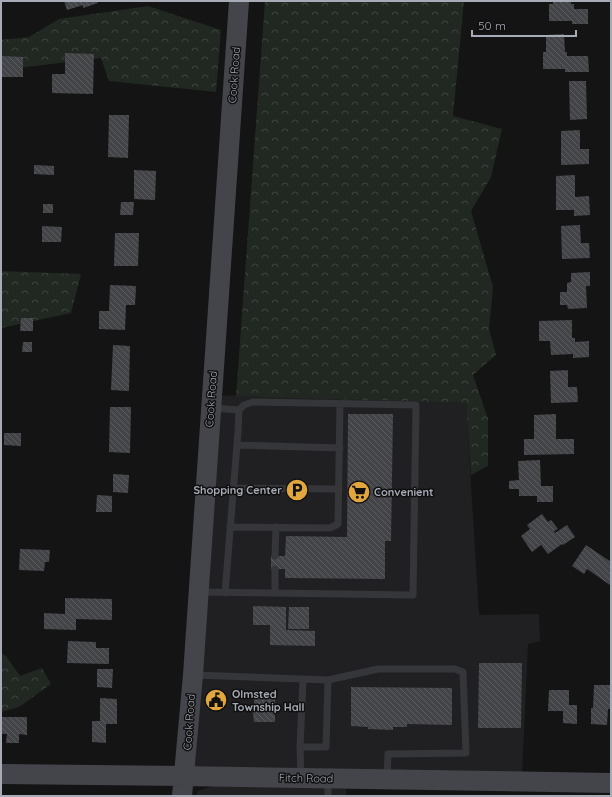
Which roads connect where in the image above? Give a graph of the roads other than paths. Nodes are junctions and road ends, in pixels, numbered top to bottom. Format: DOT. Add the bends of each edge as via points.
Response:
graph roads {
  1 [pos="239,1"];
  2 [pos="340,404"];
  3 [pos="211,408"];
  4 [pos="238,410"];
  5 [pos="237,445"];
  6 [pos="340,448"];
  7 [pos="234,488"];
  8 [pos="339,489"];
  9 [pos="230,527"];
  10 [pos="276,527"];
  11 [pos="275,556"];
  12 [pos="275,569"];
  13 [pos="198,592"];
  14 [pos="225,593"];
  15 [pos="274,593"];
  16 [pos="193,675"];
  17 [pos="303,678"];
  18 [pos="328,680"];
  19 [pos="300,747"];
  20 [pos="1,774"];
  21 [pos="185,776"];
  22 [pos="301,778"];
  23 [pos="387,780"];
  24 [pos="611,784"];
  25 [pos="328,787"];
  26 [pos="182,796"];
  1 -- 3 [label="street, Cook Road"];
  2 -- 4 [label="lane" via="253,402"];
  2 -- 6 [label="lane"];
  2 -- 15 [label="lane" via="416,405 413,596"];
  3 -- 4 [label="lane"];
  3 -- 13 [label="street, Cook Road"];
  4 -- 5 [label="lane"];
  5 -- 6 [label="lane"];
  5 -- 7 [label="lane"];
  6 -- 8 [label="lane"];
  7 -- 8 [label="lane"];
  7 -- 9 [label="lane"];
  8 -- 10 [label="lane" via="338,524 330,528"];
  9 -- 10 [label="lane"];
  9 -- 14 [label="lane"];
  10 -- 11 [label="lane"];
  12 -- 15 [label="lane"];
  13 -- 14 [label="lane"];
  13 -- 16 [label="street, Cook Road"];
  14 -- 15 [label="lane"];
  16 -- 17 [label="lane"];
  16 -- 21 [label="street, Cook Road"];
  17 -- 18 [label="lane"];
  17 -- 19 [label="lane"];
  18 -- 19 [label="lane" via="326,747"];
  18 -- 23 [label="lane" via="378,669 455,669 463,672 466,753 388,754"];
  19 -- 22 [label="lane"];
  20 -- 21 [label="street, Fitch Road"];
  21 -- 22 [label="street, Fitch Road"];
  21 -- 26 [label="street, Cook Road"];
  22 -- 25 [label="street, Fitch Road"];
  23 -- 24 [label="street, Fitch Road"];
  23 -- 25 [label="street, Fitch Road"];
}
